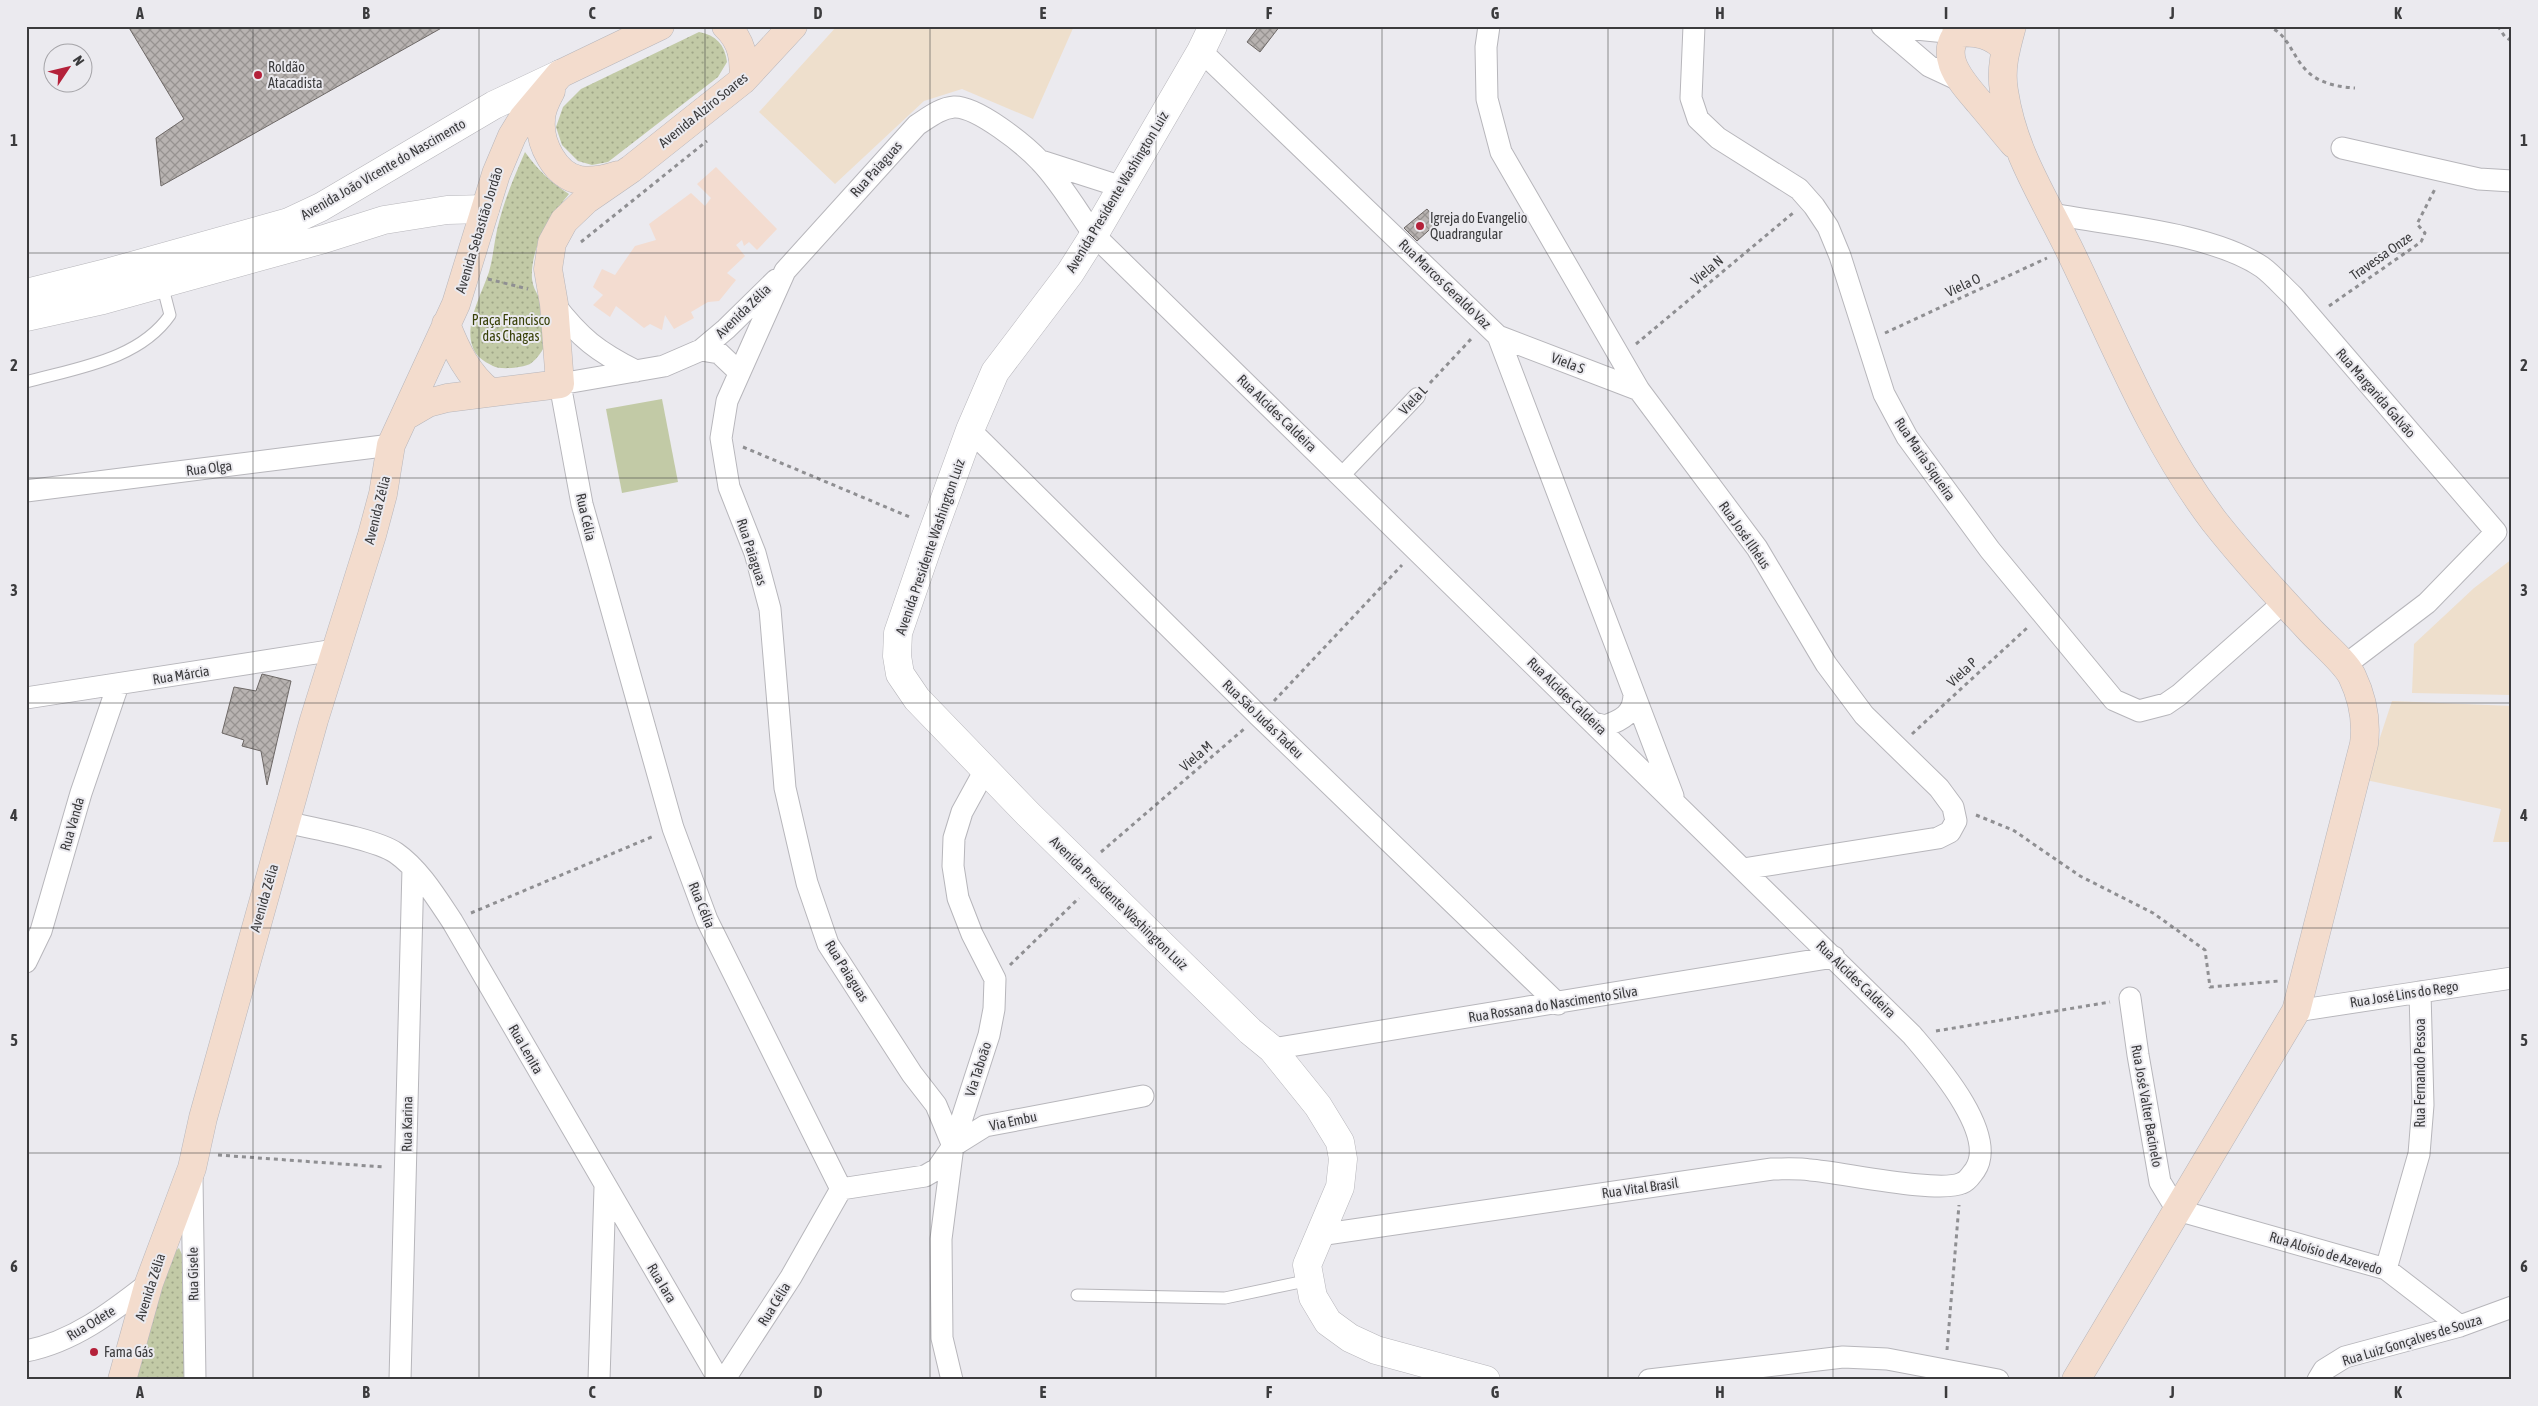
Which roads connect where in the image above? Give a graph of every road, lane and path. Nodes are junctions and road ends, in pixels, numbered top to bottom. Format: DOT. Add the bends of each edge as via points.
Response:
graph roads {
  1 [pos="660,26"];
  2 [pos="726,26"];
  3 [pos="793,26"];
  4 [pos="1213,26"];
  5 [pos="1489,26"];
  6 [pos="1694,26"];
  7 [pos="1884,26"];
  8 [pos="2267,26"];
  9 [pos="2498,26"];
  10 [pos="1961,30"];
  11 [pos="2512,41"];
  12 [pos="2007,50"];
  13 [pos="1201,51"];
  14 [pos="560,74"];
  15 [pos="743,80"];
  16 [pos="1959,80"];
  17 [pos="2355,88"];
  18 [pos="2342,148"];
  19 [pos="2018,149"];
  20 [pos="1041,161"];
  21 [pos="631,169"];
  22 [pos="2444,171"];
  23 [pos="2512,181"];
  24 [pos="1122,187"];
  25 [pos="1808,200"];
  26 [pos="486,209"];
  27 [pos="2052,214"];
  28 [pos="1094,235"];
  29 [pos="2069,248"];
  30 [pos="785,271"];
  31 [pos="466,274"];
  32 [pos="162,284"];
  33 [pos="26,293"];
  34 [pos="554,304"];
  35 [pos="26,317"];
  36 [pos="2312,318"];
  37 [pos="446,324"];
  38 [pos="1492,330"];
  39 [pos="1866,342"];
  40 [pos="701,350"];
  41 [pos="1620,358"];
  42 [pos="636,372"];
  43 [pos="739,372"];
  44 [pos="26,382"];
  45 [pos="560,384"];
  46 [pos="1639,390"];
  47 [pos="490,392"];
  48 [pos="1417,396"];
  49 [pos="404,417"];
  50 [pos="970,430"];
  51 [pos="721,438"];
  52 [pos="391,445"];
  53 [pos="1342,476"];
  54 [pos="26,491"];
  55 [pos="935,527"];
  56 [pos="2504,530"];
  57 [pos="1416,550"];
  58 [pos="2284,602"];
  59 [pos="2042,614"];
  60 [pos="335,650"];
  61 [pos="2344,666"];
  62 [pos="118,685"];
  63 [pos="1634,694"];
  64 [pos="26,698"];
  65 [pos="1259,716"];
  66 [pos="1594,723"];
  67 [pos="1898,747"];
  68 [pos="985,770"];
  69 [pos="1676,803"];
  70 [pos="1953,807"];
  71 [pos="285,822"];
  72 [pos="673,828"];
  73 [pos="413,868"];
  74 [pos="1744,869"];
  75 [pos="1094,878"];
  76 [pos="452,921"];
  77 [pos="1834,957"];
  78 [pos="26,962"];
  79 [pos="2512,978"];
  80 [pos="995,979"];
  81 [pos="2305,979"];
  82 [pos="2420,992"];
  83 [pos="2130,998"];
  84 [pos="1558,1004"];
  85 [pos="2296,1011"];
  86 [pos="1912,1034"];
  87 [pos="1272,1049"];
  88 [pos="1143,1096"];
  89 [pos="953,1146"];
  90 [pos="194,1161"];
  91 [pos="406,1168"];
  92 [pos="1961,1184"];
  93 [pos="605,1186"];
  94 [pos="841,1189"];
  95 [pos="2177,1210"];
  96 [pos="1319,1235"];
  97 [pos="2386,1269"];
  98 [pos="1310,1280"];
  99 [pos="149,1283"];
  100 [pos="1077,1295"];
  101 [pos="2512,1307"];
  102 [pos="2460,1326"];
  103 [pos="26,1351"];
  104 [pos="1945,1369"];
  105 [pos="122,1380"];
  106 [pos="195,1380"];
  107 [pos="400,1380"];
  108 [pos="599,1380"];
  109 [pos="720,1380"];
  110 [pos="724,1380"];
  111 [pos="952,1380"];
  112 [pos="1486,1380"];
  113 [pos="1648,1380"];
  114 [pos="1998,1380"];
  115 [pos="2076,1380"];
  116 [pos="2318,1380"];
  1 -- 14 [label="main road"];
  2 -- 15 [label="main road" via="744,56"];
  3 -- 15 [label="main road, Avenida Alziro Soares"];
  4 -- 13 [label="street, Avenida Presidente Washington Luiz"];
  5 -- 41 [label="street, Rua José Ilhéus" via="1487,99 1501,152"];
  6 -- 25 [label="street, Rua Maria Siqueira" via="1691,98 1698,118 1718,138 1799,189"];
  7 -- 10 [label="street"];
  7 -- 16 [label="street" via="1928,66"];
  8 -- 17 [label="path" via="2275,29 2289,44 2305,70 2333,86"];
  9 -- 11 [label="path"];
  10 -- 12 [label="main road" via="1986,35"];
  10 -- 16 [label="main road" via="1951,56"];
  12 -- 16 [label="main road" via="1975,81"];
  12 -- 19 [label="main road" via="2006,105"];
  13 -- 24 [label="street, Avenida Presidente Washington Luiz"];
  13 -- 38 [label="street, Rua Marcos Geraldo Vaz"];
  14 -- 21 [label="main road" via="544,105 541,121 546,148 558,168 578,180 593,181"];
  14 -- 26 [label="main road, Avenida Sebastião Jordão" via="512,136"];
  14 -- 33 [label="street, Avenida João Vicente do Nascimento" via="494,105 321,207 289,222"];
  15 -- 21 [label="main road, Avenida Alziro Soares"];
  16 -- 19 [label="main road"];
  18 -- 22 [label="street"];
  19 -- 27 [label="main road"];
  20 -- 24 [label="street, Rua Paiaguas"];
  20 -- 28 [label="street, Rua Paiaguas"];
  20 -- 30 [label="street, Rua Paiaguas" via="970,110 953,107 935,113 917,125 894,148"];
  21 -- 34 [label="main road" via="586,200 564,220 552,243 548,269"];
  22 -- 23 [label="street" via="2479,179"];
  22 -- 36 [label="path, Travessa Onze" via="2417,224 2425,233 2421,242"];
  24 -- 28 [label="street, Avenida Presidente Washington Luiz"];
  25 -- 39 [label="street, Rua Maria Siqueira" via="1828,226"];
  25 -- 41 [label="path, Viela N"];
  26 -- 31 [label="main road, Avenida Sebastião Jordão"];
  26 -- 32 [label="street, Avenida João Vicente do Nascimento" via="447,210 384,220"];
  27 -- 29 [label="main road"];
  27 -- 36 [label="street, Rua Margarida Galvão" via="2189,238 2227,249 2262,268"];
  28 -- 50 [label="street, Avenida Presidente Washington Luiz" via="1070,273 995,372"];
  28 -- 53 [label="street, Rua Alcides Caldeira"];
  29 -- 39 [label="path, Viela O"];
  29 -- 58 [label="main road" via="2150,421 2176,466 2215,522"];
  30 -- 40 [label="street, Avenida Zélia"];
  30 -- 43 [label="street, Rua Paiaguas"];
  31 -- 34 [label="path" via="537,292"];
  31 -- 37 [label="main road, Avenida Sebastião Jordão"];
  32 -- 35 [label="street, Avenida João Vicente do Nascimento"];
  32 -- 44 [label="lane" via="170,315 160,330 117,357"];
  34 -- 42 [label="street" via="583,338"];
  34 -- 45 [label="main road"];
  36 -- 56 [label="street, Rua Margarida Galvão"];
  37 -- 47 [label="main road" via="462,358"];
  37 -- 49 [label="main road, Avenida Zélia"];
  38 -- 46 [label="street, Viela S"];
  38 -- 48 [label="path, Viela L"];
  38 -- 63 [label="street, Rua Marcos Geraldo Vaz"];
  39 -- 59 [label="street, Rua Maria Siqueira" via="1884,394 1907,437"];
  40 -- 42 [label="street, Avenida Zélia" via="664,366"];
  40 -- 43 [label="street, Avenida Zélia" via="719,353"];
  41 -- 46 [label="street, Rua José Ilhéus"];
  42 -- 45 [label="street, Avenida Zélia"];
  43 -- 51 [label="street, Rua Paiaguas" via="727,401"];
  45 -- 47 [label="main road, Avenida Zélia"];
  45 -- 72 [label="street, Rua Célia" via="582,504"];
  46 -- 67 [label="street, Rua José Ilhéus" via="1757,548 1826,664 1864,715"];
  47 -- 49 [label="main road, Avenida Zélia" via="428,403"];
  48 -- 53 [label="street, Viela L"];
  49 -- 52 [label="main road, Avenida Zélia"];
  50 -- 55 [label="street, Avenida Presidente Washington Luiz"];
  50 -- 65 [label="street, Rua São Judas Tadeu"];
  51 -- 55 [label="path"];
  51 -- 89 [label="street, Rua Paiaguas" via="729,487 755,553 770,609 786,788 807,883 828,944 912,1074 936,1105"];
  52 -- 54 [label="street, Rua Olga"];
  52 -- 60 [label="main road, Avenida Zélia" via="372,535"];
  53 -- 57 [label="street, Rua Alcides Caldeira"];
  55 -- 68 [label="street, Avenida Presidente Washington Luiz" via="898,633 900,674 917,699"];
  56 -- 61 [label="street, Rua Margarida Galvão" via="2427,603"];
  57 -- 65 [label="path, Viela M"];
  57 -- 66 [label="street, Rua Alcides Caldeira"];
  58 -- 59 [label="street, Rua Maria Siqueira" via="2179,695 2166,704 2139,711 2114,700"];
  58 -- 61 [label="main road"];
  59 -- 67 [label="path, Viela P"];
  60 -- 62 [label="street, Rua Márcia"];
  60 -- 71 [label="main road, Avenida Zélia"];
  61 -- 81 [label="main road" via="2352,674 2366,730"];
  62 -- 64 [label="street, Rua Márcia"];
  62 -- 78 [label="street, Rua Vanda" via="81,793 41,931"];
  63 -- 66 [label="street" via="1634,706 1629,713 1605,726"];
  63 -- 69 [label="street, Rua Marcos Geraldo Vaz"];
  65 -- 75 [label="path, Viela M" via="1101,852"];
  65 -- 84 [label="street, Rua São Judas Tadeu"];
  66 -- 69 [label="street, Rua Alcides Caldeira"];
  67 -- 70 [label="street, Rua José Ilhéus" via="1939,788"];
  68 -- 75 [label="street, Avenida Presidente Washington Luiz"];
  68 -- 80 [label="street, Via Taboão" via="962,812 954,838 953,866 958,898 968,925"];
  69 -- 74 [label="street, Rua Alcides Caldeira"];
  70 -- 74 [label="street" via="1956,821 1950,832 1938,838"];
  70 -- 81 [label="path" via="2013,830 2080,876 2154,913 2205,950 2210,987"];
  71 -- 73 [label="street, Rua Lenita" via="372,843 395,852"];
  71 -- 90 [label="main road, Avenida Zélia"];
  72 -- 76 [label="path"];
  72 -- 94 [label="street, Rua Célia" via="707,920"];
  73 -- 76 [label="street, Rua Lenita"];
  73 -- 91 [label="street, Rua Karina"];
  74 -- 77 [label="street, Rua Alcides Caldeira"];
  75 -- 80 [label="path, Viela M" via="1081,895"];
  75 -- 87 [label="street, Avenida Presidente Washington Luiz"];
  76 -- 93 [label="street, Rua Lenita"];
  77 -- 84 [label="street, Rua Rossana do Nascimento Silva"];
  77 -- 86 [label="street, Rua Alcides Caldeira"];
  79 -- 82 [label="street, Rua José Lins do Rego"];
  80 -- 89 [label="street, Via Taboão" via="989,1035"];
  81 -- 85 [label="main road"];
  82 -- 85 [label="street, Rua José Lins do Rego"];
  82 -- 97 [label="street, Rua Fernando Pessoa" via="2423,1105 2419,1154"];
  83 -- 86 [label="path"];
  83 -- 95 [label="street, Rua José Valter Bacinelo" via="2160,1182"];
  84 -- 87 [label="street, Rua Rossana do Nascimento Silva"];
  85 -- 95 [label="main road"];
  86 -- 92 [label="street, Rua Alcides Caldeira" via="1954,1086 1975,1131 1980,1148 1977,1166"];
  87 -- 96 [label="street, Avenida Presidente Washington Luiz" via="1318,1106 1340,1142 1343,1159 1340,1187"];
  88 -- 89 [label="street, Via Embu" via="984,1126"];
  89 -- 94 [label="street, Via Embu" via="937,1169 924,1176"];
  89 -- 111 [label="street, Via Taboão" via="941,1239 942,1338"];
  90 -- 91 [label="path"];
  90 -- 99 [label="main road, Avenida Zélia"];
  90 -- 106 [label="street, Rua Gisele"];
  91 -- 107 [label="street, Rua Karina"];
  92 -- 96 [label="street, Rua Vital Brasil" via="1938,1187 1810,1170 1772,1169"];
  92 -- 104 [label="path"];
  93 -- 108 [label="street"];
  93 -- 109 [label="street, Rua Iara"];
  94 -- 110 [label="street, Rua Célia" via="781,1293"];
  95 -- 97 [label="street, Rua Aloísio de Azevedo"];
  95 -- 115 [label="main road"];
  96 -- 98 [label="street" via="1307,1265"];
  97 -- 102 [label="street, Rua Aloísio de Azevedo"];
  98 -- 100 [label="lane" via="1225,1298"];
  98 -- 112 [label="street" via="1313,1296 1328,1322 1350,1338 1376,1350"];
  99 -- 103 [label="street, Rua Odete" via="115,1309 67,1338"];
  99 -- 105 [label="main road, Avenida Zélia"];
  101 -- 102 [label="street, Rua Luiz Gonçalves de Souza"];
  102 -- 116 [label="street, Rua Luiz Gonçalves de Souza" via="2346,1357 2324,1370"];
  104 -- 113 [label="street" via="1887,1359 1843,1357"];
  104 -- 114 [label="street"];
}
